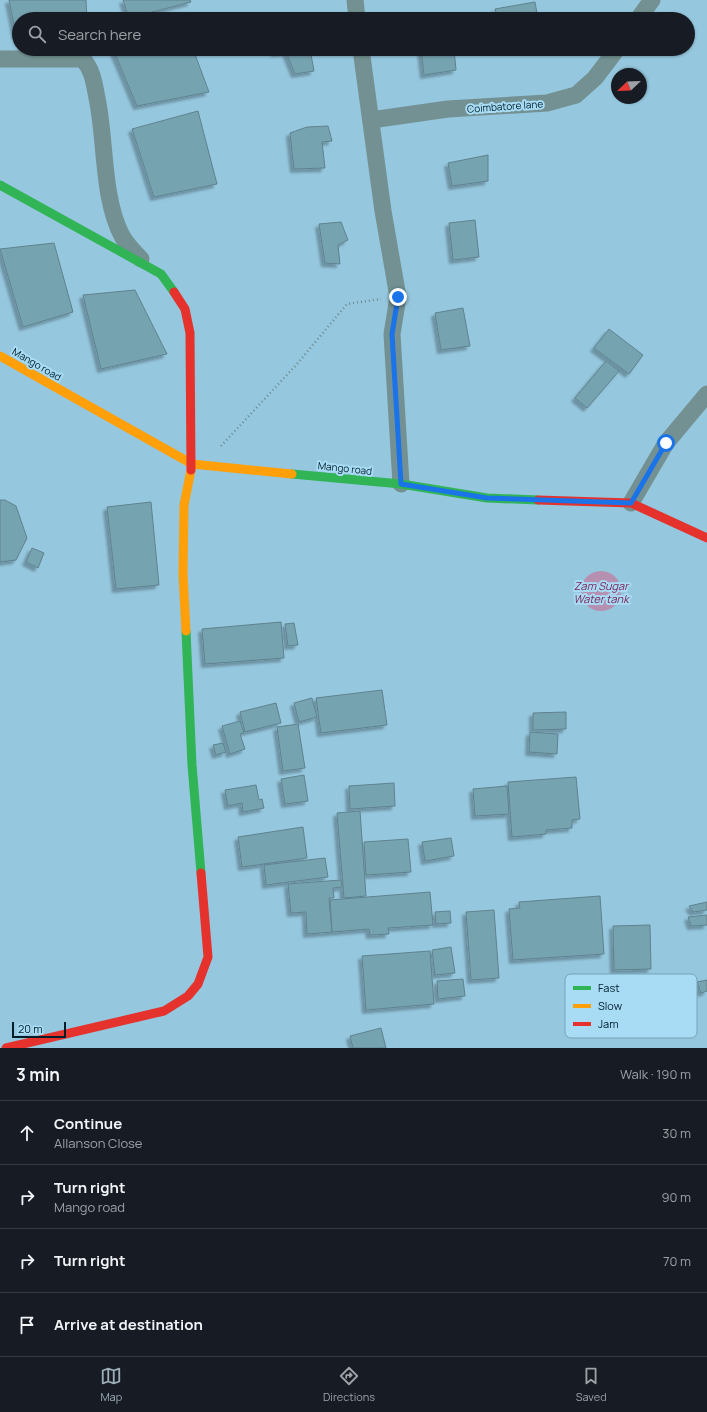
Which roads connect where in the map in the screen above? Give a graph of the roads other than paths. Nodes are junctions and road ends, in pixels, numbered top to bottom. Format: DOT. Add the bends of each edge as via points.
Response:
graph roads {
  1 [pos="355,0"];
  2 [pos="652,0"];
  3 [pos="356,12"];
  4 [pos="643,12"];
  5 [pos="362,56"];
  6 [pos="611,56"];
  7 [pos="0,59"];
  8 [pos="371,120"];
  9 [pos="0,185"];
  10 [pos="150,268"];
  11 [pos="0,356"];
  12 [pos="707,394"];
  13 [pos="196,464"];
  14 [pos="401,484"];
  15 [pos="631,503"];
  16 [pos="707,538"];
  17 [pos="6,1048"];
  1 -- 3 [label="street"];
  2 -- 4 [label="street"];
  5 -- 8 [label="street"];
  6 -- 8 [label="street, Coimbatore lane" via="595,78 576,95 547,103 448,109"];
  7 -- 10 [label="street" via="83,59 90,69 99,109 111,205 122,236 131,250"];
  8 -- 14 [label="street" via="398,297 392,334"];
  9 -- 10 [label="street"];
  10 -- 13 [label="street" via="161,274 185,310 190,333"];
  11 -- 13 [label="street, Mango road"];
  12 -- 15 [label="street" via="666,443"];
  13 -- 14 [label="street, Mango road"];
  13 -- 17 [label="street" via="184,505 183,574 192,765 208,957 203,976 195,991 183,1002 164,1011"];
  14 -- 15 [label="street, Mango road" via="487,498"];
  15 -- 16 [label="street, Mango road"];
}
